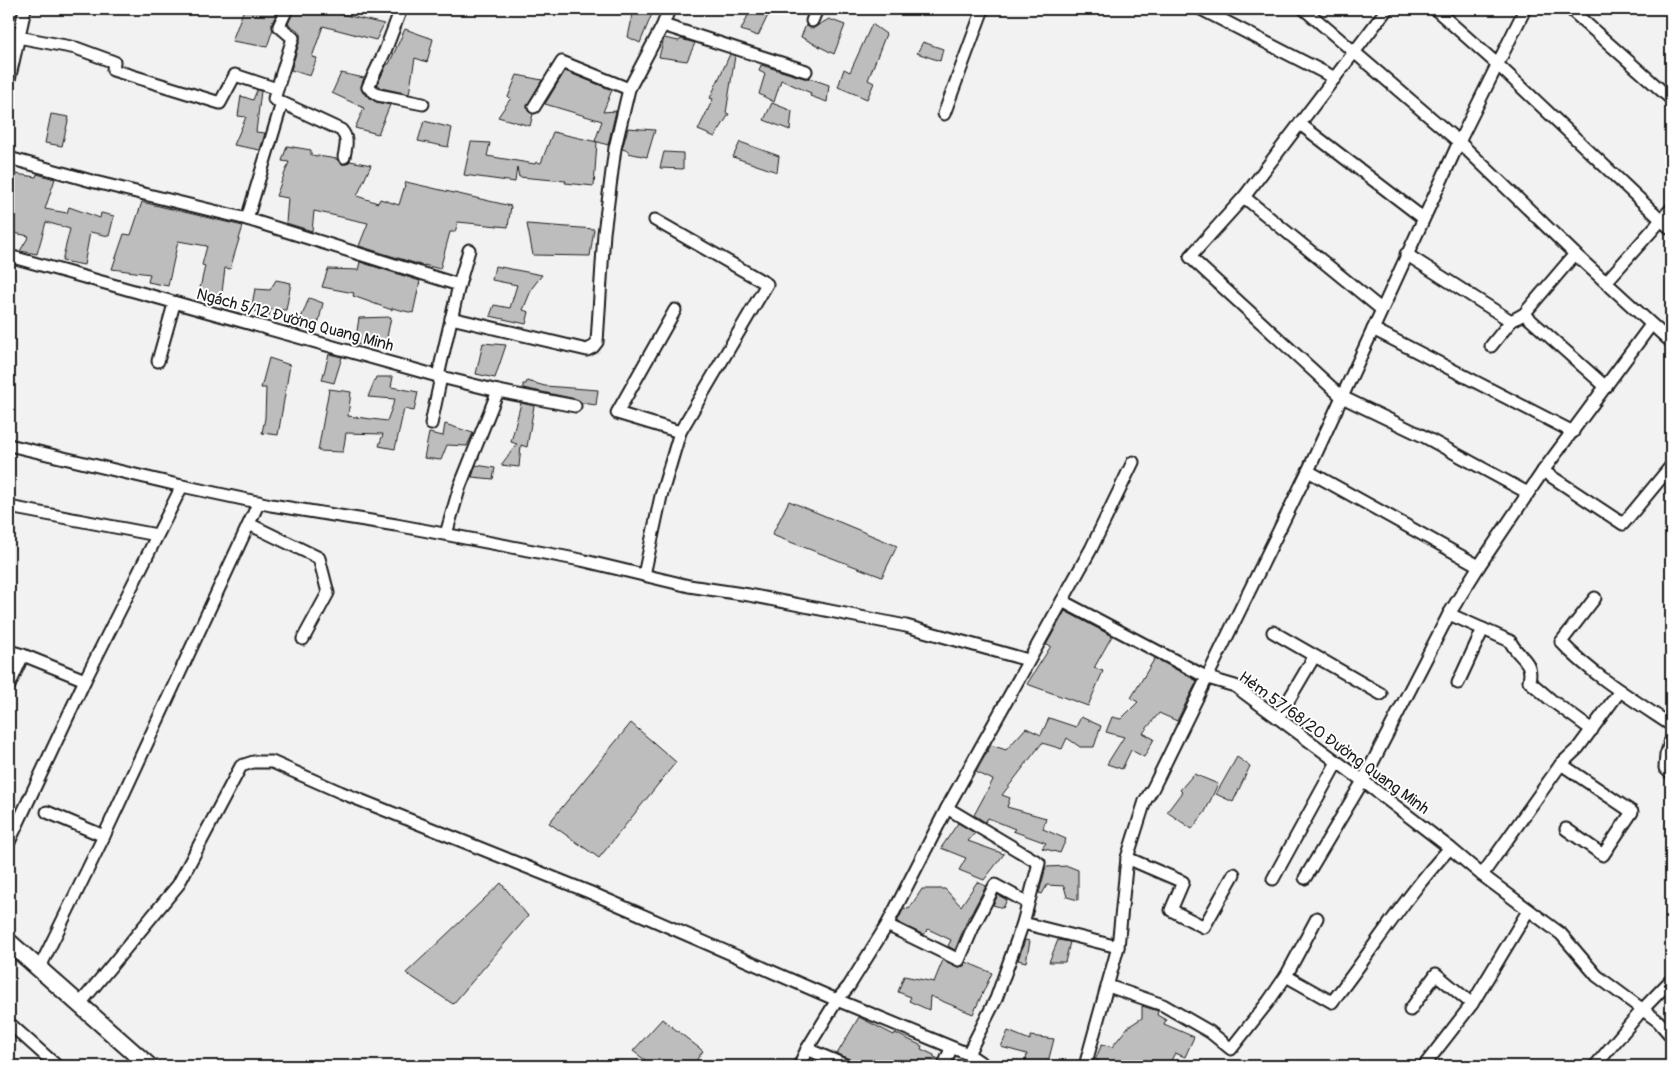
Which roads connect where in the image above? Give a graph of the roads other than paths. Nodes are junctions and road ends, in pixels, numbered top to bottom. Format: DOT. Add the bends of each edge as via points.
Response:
graph roads {
  1 [pos="25,9"];
  2 [pos="287,9"];
  3 [pos="401,9"];
  4 [pos="669,9"];
  5 [pos="816,9"];
  6 [pos="984,9"];
  7 [pos="1200,9"];
  8 [pos="1304,9"];
  9 [pos="1386,9"];
  10 [pos="1435,9"];
  11 [pos="1525,9"];
  12 [pos="1570,9"];
  13 [pos="812,21"];
  14 [pos="663,25"];
  15 [pos="18,37"];
  16 [pos="1355,52"];
  17 [pos="12,55"];
  18 [pos="1497,64"];
  19 [pos="806,72"];
  20 [pos="1335,78"];
  21 [pos="9,80"];
  22 [pos="277,89"];
  23 [pos="629,89"];
  24 [pos="1671,99"];
  25 [pos="282,103"];
  26 [pos="423,104"];
  27 [pos="534,107"];
  28 [pos="944,114"];
  29 [pos="1300,124"];
  30 [pos="1459,142"];
  31 [pos="344,157"];
  32 [pos="9,158"];
  33 [pos="1244,197"];
  34 [pos="1671,209"];
  35 [pos="1423,218"];
  36 [pos="247,219"];
  37 [pos="1661,219"];
  38 [pos="655,220"];
  39 [pos="1671,229"];
  40 [pos="469,250"];
  41 [pos="1406,254"];
  42 [pos="1574,254"];
  43 [pos="9,256"];
  44 [pos="1606,282"];
  45 [pos="459,285"];
  46 [pos="174,304"];
  47 [pos="1382,309"];
  48 [pos="675,310"];
  49 [pos="1524,314"];
  50 [pos="451,318"];
  51 [pos="1511,321"];
  52 [pos="1651,324"];
  53 [pos="1373,329"];
  54 [pos="1671,342"];
  55 [pos="1491,346"];
  56 [pos="158,361"];
  57 [pos="440,377"];
  58 [pos="1606,387"];
  59 [pos="498,391"];
  60 [pos="1342,397"];
  61 [pos="575,406"];
  62 [pos="431,424"];
  63 [pos="680,432"];
  64 [pos="1573,432"];
  65 [pos="9,445"];
  66 [pos="1133,462"];
  67 [pos="1671,466"];
  68 [pos="1308,471"];
  69 [pos="1543,471"];
  70 [pos="182,486"];
  71 [pos="1528,492"];
  72 [pos="258,502"];
  73 [pos="9,507"];
  74 [pos="248,524"];
  75 [pos="446,534"];
  76 [pos="157,535"];
  77 [pos="1479,566"];
  78 [pos="644,575"];
  79 [pos="1596,598"];
  80 [pos="1062,601"];
  81 [pos="1449,614"];
  82 [pos="1483,629"];
  83 [pos="1273,632"];
  84 [pos="303,639"];
  85 [pos="9,651"];
  86 [pos="23,655"];
  87 [pos="1314,657"];
  88 [pos="1028,660"];
  89 [pos="1208,678"];
  90 [pos="85,680"];
  91 [pos="1458,683"];
  92 [pos="9,686"];
  93 [pos="1620,691"];
  94 [pos="1381,694"];
  95 [pos="1278,718"];
  96 [pos="1671,725"];
  97 [pos="1592,730"];
  98 [pos="1671,740"];
  99 [pos="1337,762"];
  100 [pos="1561,764"];
  101 [pos="1668,771"];
  102 [pos="1363,781"];
  103 [pos="948,808"];
  104 [pos="47,812"];
  105 [pos="1566,829"];
  106 [pos="104,836"];
  107 [pos="9,842"];
  108 [pos="1450,848"];
  109 [pos="1127,858"];
  110 [pos="1234,874"];
  111 [pos="1482,875"];
  112 [pos="1305,878"];
  113 [pos="1273,879"];
  114 [pos="1028,903"];
  115 [pos="1528,911"];
  116 [pos="1317,918"];
  117 [pos="1023,923"];
  118 [pos="887,925"];
  119 [pos="9,942"];
  120 [pos="1118,947"];
  121 [pos="39,969"];
  122 [pos="1286,976"];
  123 [pos="1671,980"];
  124 [pos="1108,986"];
  125 [pos="837,1000"];
  126 [pos="1472,1004"];
  127 [pos="78,1005"];
  128 [pos="1410,1010"];
  129 [pos="1642,1010"];
  130 [pos="9,1024"];
  131 [pos="1671,1036"];
  132 [pos="951,1048"];
  133 [pos="807,1049"];
  134 [pos="968,1054"];
  135 [pos="1600,1064"];
  136 [pos="57,1066"];
  137 [pos="149,1066"];
  138 [pos="799,1066"];
  139 [pos="847,1066"];
  140 [pos="944,1066"];
  141 [pos="986,1066"];
  142 [pos="1085,1066"];
  143 [pos="1424,1066"];
  1 -- 15 [label="street"];
  2 -- 22 [label="street" via="279,26 293,38"];
  3 -- 26 [label="street" via="368,88 378,95"];
  4 -- 14 [label="street"];
  5 -- 13 [label="street"];
  6 -- 28 [label="street"];
  7 -- 20 [label="street"];
  8 -- 16 [label="street"];
  9 -- 16 [label="street"];
  10 -- 18 [label="street"];
  11 -- 18 [label="street"];
  12 -- 24 [label="street"];
  14 -- 19 [label="street"];
  14 -- 23 [label="street"];
  15 -- 17 [label="street"];
  15 -- 22 [label="street" via="76,48 114,62 113,70 220,103 235,75"];
  16 -- 20 [label="street"];
  16 -- 30 [label="street"];
  17 -- 21 [label="street"];
  18 -- 30 [label="street"];
  18 -- 37 [label="street"];
  20 -- 29 [label="street"];
  22 -- 25 [label="street" via="274,99"];
  23 -- 27 [label="street" via="562,62"];
  23 -- 50 [label="street" via="615,148 604,233 597,342 587,350"];
  25 -- 31 [label="street" via="341,130 347,141"];
  25 -- 36 [label="street"];
  29 -- 33 [label="street"];
  29 -- 35 [label="street"];
  30 -- 35 [label="street"];
  30 -- 42 [label="street"];
  32 -- 36 [label="street"];
  33 -- 47 [label="street"];
  33 -- 60 [label="street" via="1190,257"];
  34 -- 37 [label="street"];
  35 -- 41 [label="street"];
  36 -- 45 [label="street"];
  37 -- 39 [label="street"];
  37 -- 44 [label="street"];
  38 -- 63 [label="street" via="767,284"];
  40 -- 45 [label="street"];
  41 -- 47 [label="street"];
  41 -- 51 [label="street"];
  42 -- 44 [label="street"];
  42 -- 49 [label="street"];
  43 -- 46 [label="street, Ngách 5/12 Đường Quang Minh"];
  44 -- 52 [label="street"];
  45 -- 50 [label="street"];
  46 -- 56 [label="street"];
  46 -- 57 [label="street, Ngách 5/12 Đường Quang Minh"];
  47 -- 53 [label="street"];
  48 -- 63 [label="street" via="617,413"];
  49 -- 51 [label="street"];
  49 -- 58 [label="street"];
  50 -- 57 [label="street"];
  51 -- 55 [label="street"];
  52 -- 54 [label="street"];
  52 -- 58 [label="street"];
  53 -- 60 [label="street"];
  53 -- 64 [label="street"];
  57 -- 59 [label="street, Ngách 5/12 Đường Quang Minh"];
  57 -- 62 [label="street"];
  58 -- 64 [label="street"];
  59 -- 61 [label="street, Ngách 5/12 Đường Quang Minh"];
  59 -- 75 [label="street" via="460,486"];
  60 -- 68 [label="street"];
  60 -- 71 [label="street"];
  63 -- 78 [label="street" via="661,496"];
  64 -- 69 [label="street"];
  65 -- 70 [label="street"];
  66 -- 80 [label="street"];
  67 -- 69 [label="street" via="1623,524"];
  68 -- 77 [label="street"];
  68 -- 89 [label="street"];
  69 -- 71 [label="street"];
  70 -- 72 [label="street"];
  70 -- 76 [label="street"];
  71 -- 77 [label="street"];
  72 -- 74 [label="street"];
  72 -- 75 [label="street"];
  73 -- 76 [label="street"];
  74 -- 84 [label="street" via="319,558 328,593"];
  74 -- 106 [label="street"];
  75 -- 78 [label="street"];
  76 -- 90 [label="street"];
  77 -- 81 [label="street"];
  78 -- 88 [label="street" via="906,626"];
  79 -- 93 [label="street" via="1561,642"];
  80 -- 88 [label="street"];
  80 -- 89 [label="street, Hẻm 57/68/20 Đường Quang Minh"];
  81 -- 82 [label="street"];
  81 -- 102 [label="street"];
  82 -- 91 [label="street"];
  82 -- 97 [label="street" via="1510,641 1514,650 1526,660 1531,672 1528,681"];
  83 -- 87 [label="street"];
  85 -- 86 [label="street"];
  86 -- 90 [label="street"];
  86 -- 92 [label="street"];
  87 -- 94 [label="street"];
  87 -- 95 [label="street"];
  88 -- 103 [label="street"];
  89 -- 95 [label="street, Hẻm 57/68/20 Đường Quang Minh" via="1235,686"];
  89 -- 109 [label="street" via="1145,801"];
  90 -- 107 [label="street"];
  93 -- 96 [label="street"];
  93 -- 97 [label="street"];
  95 -- 99 [label="street, Hẻm 57/68/20 Đường Quang Minh"];
  97 -- 100 [label="street"];
  98 -- 101 [label="street" via="1666,755"];
  99 -- 102 [label="street, Hẻm 57/68/20 Đường Quang Minh"];
  99 -- 113 [label="street"];
  100 -- 105 [label="street" via="1632,812 1603,855"];
  100 -- 111 [label="street"];
  102 -- 108 [label="street, Hẻm 57/68/20 Đường Quang Minh"];
  102 -- 112 [label="street"];
  103 -- 114 [label="street" via="1039,863"];
  103 -- 118 [label="street"];
  104 -- 106 [label="street"];
  106 -- 121 [label="street"];
  108 -- 111 [label="street, Hẻm 57/68/20 Đường Quang Minh"];
  108 -- 122 [label="street" via="1417,886 1332,1002"];
  109 -- 110 [label="street" via="1183,882 1171,910 1204,927"];
  109 -- 120 [label="street"];
  111 -- 115 [label="street, Hẻm 57/68/20 Đường Quang Minh"];
  114 -- 117 [label="street"];
  114 -- 118 [label="street" via="995,885 959,960"];
  115 -- 126 [label="street"];
  115 -- 129 [label="street, Hẻm 57/68/20 Đường Quang Minh" via="1561,934 1597,976"];
  116 -- 122 [label="street"];
  117 -- 120 [label="street"];
  117 -- 134 [label="street" via="996,999"];
  118 -- 125 [label="street"];
  119 -- 121 [label="street"];
  120 -- 124 [label="street"];
  121 -- 127 [label="street"];
  122 -- 124 [label="street" via="1231,1049 1210,1032 1164,1006"];
  123 -- 129 [label="street"];
  124 -- 142 [label="street"];
  125 -- 127 [label="street" via="589,892 272,762 253,762 241,766 178,885"];
  125 -- 132 [label="street"];
  125 -- 133 [label="street"];
  126 -- 128 [label="street" via="1436,974"];
  126 -- 143 [label="street"];
  127 -- 137 [label="street"];
  129 -- 131 [label="street, Hẻm 57/68/20 Đường Quang Minh"];
  129 -- 135 [label="street"];
  130 -- 136 [label="street"];
  132 -- 134 [label="street"];
  132 -- 140 [label="street"];
  133 -- 138 [label="street"];
  133 -- 139 [label="street"];
  134 -- 141 [label="street"];
}
